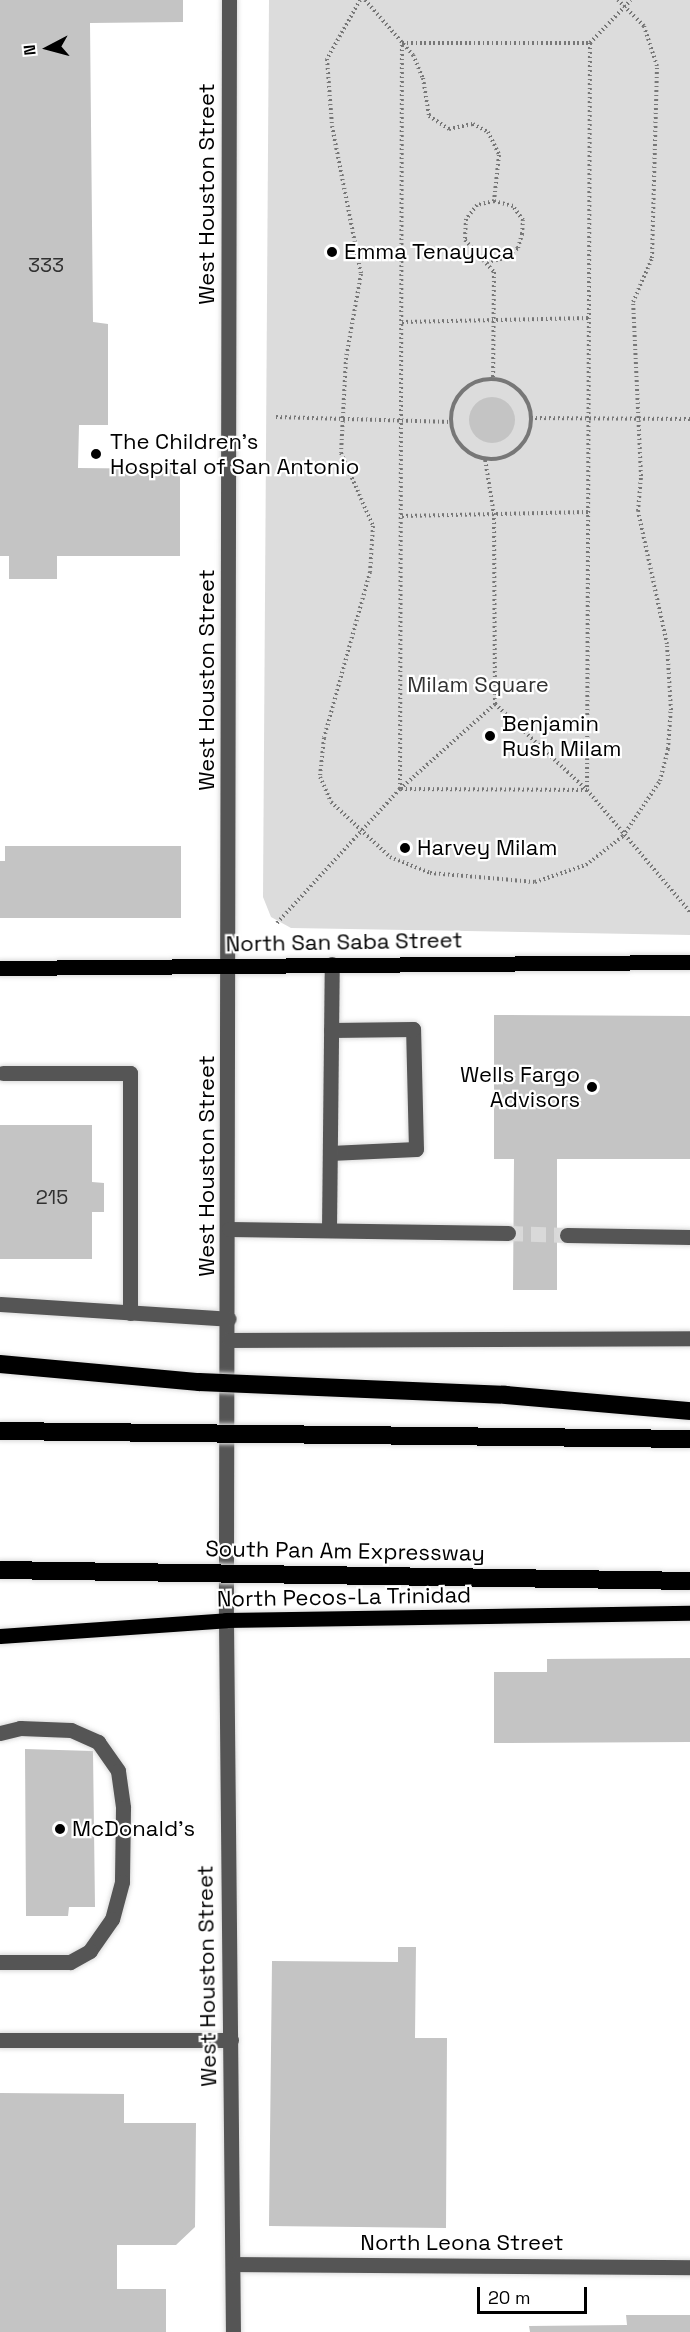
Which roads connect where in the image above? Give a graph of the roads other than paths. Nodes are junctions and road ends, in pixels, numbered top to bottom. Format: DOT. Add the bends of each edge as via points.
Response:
graph roads {
  1 [pos="229,0"];
  2 [pos="690,962"];
  3 [pos="332,964"];
  4 [pos="231,967"];
  5 [pos="0,968"];
  6 [pos="331,1030"];
  7 [pos="3,1073"];
  8 [pos="330,1153"];
  9 [pos="229,1229"];
  10 [pos="329,1230"];
  11 [pos="508,1233"];
  12 [pos="567,1235"];
  13 [pos="690,1237"];
  14 [pos="0,1304"];
  15 [pos="130,1313"];
  16 [pos="229,1319"];
  17 [pos="690,1338"];
  18 [pos="229,1340"];
  19 [pos="0,1364"];
  20 [pos="690,1411"];
  21 [pos="0,1431"];
  22 [pos="690,1439"];
  23 [pos="0,1570"];
  24 [pos="690,1581"];
  25 [pos="690,1613"];
  26 [pos="226,1620"];
  27 [pos="0,1636"];
  28 [pos="0,1733"];
  29 [pos="0,1962"];
  30 [pos="0,2040"];
  31 [pos="231,2040"];
  32 [pos="233,2264"];
  33 [pos="690,2266"];
  34 [pos="232,2332"];
  1 -- 4 [label="street, West Houston Street"];
  2 -- 3 [label="main road, North San Saba Street"];
  3 -- 4 [label="main road, North San Saba Street"];
  3 -- 6 [label="street"];
  4 -- 5 [label="main road, North San Saba Street"];
  4 -- 9 [label="street, West Houston Street"];
  6 -- 8 [label="street"];
  6 -- 8 [label="street" via="413,1029 416,1149"];
  7 -- 15 [label="street" via="130,1073"];
  8 -- 10 [label="street"];
  9 -- 10 [label="street"];
  9 -- 16 [label="street, West Houston Street"];
  10 -- 11 [label="street"];
  12 -- 13 [label="street"];
  14 -- 15 [label="street"];
  15 -- 16 [label="street"];
  16 -- 18 [label="street, West Houston Street"];
  17 -- 18 [label="street"];
  18 -- 26 [label="street, West Houston Street"];
  19 -- 20 [label="highway, bridge" via="199,1382 506,1395"];
  21 -- 22 [label="highway, bridge"];
  23 -- 24 [label="highway, South Pan Am Expressway, bridge"];
  25 -- 26 [label="main road, North Pecos-La Trinidad"];
  26 -- 27 [label="main road, North Pecos-La Trinidad"];
  26 -- 31 [label="street, West Houston Street"];
  28 -- 29 [label="street" via="20,1728 71,1730 98,1742 118,1771 123,1808 122,1882 112,1919 90,1951 70,1962"];
  30 -- 31 [label="street"];
  31 -- 32 [label="street, West Houston Street"];
  32 -- 33 [label="street, North Leona Street"];
  32 -- 34 [label="street, West Houston Street"];
}
